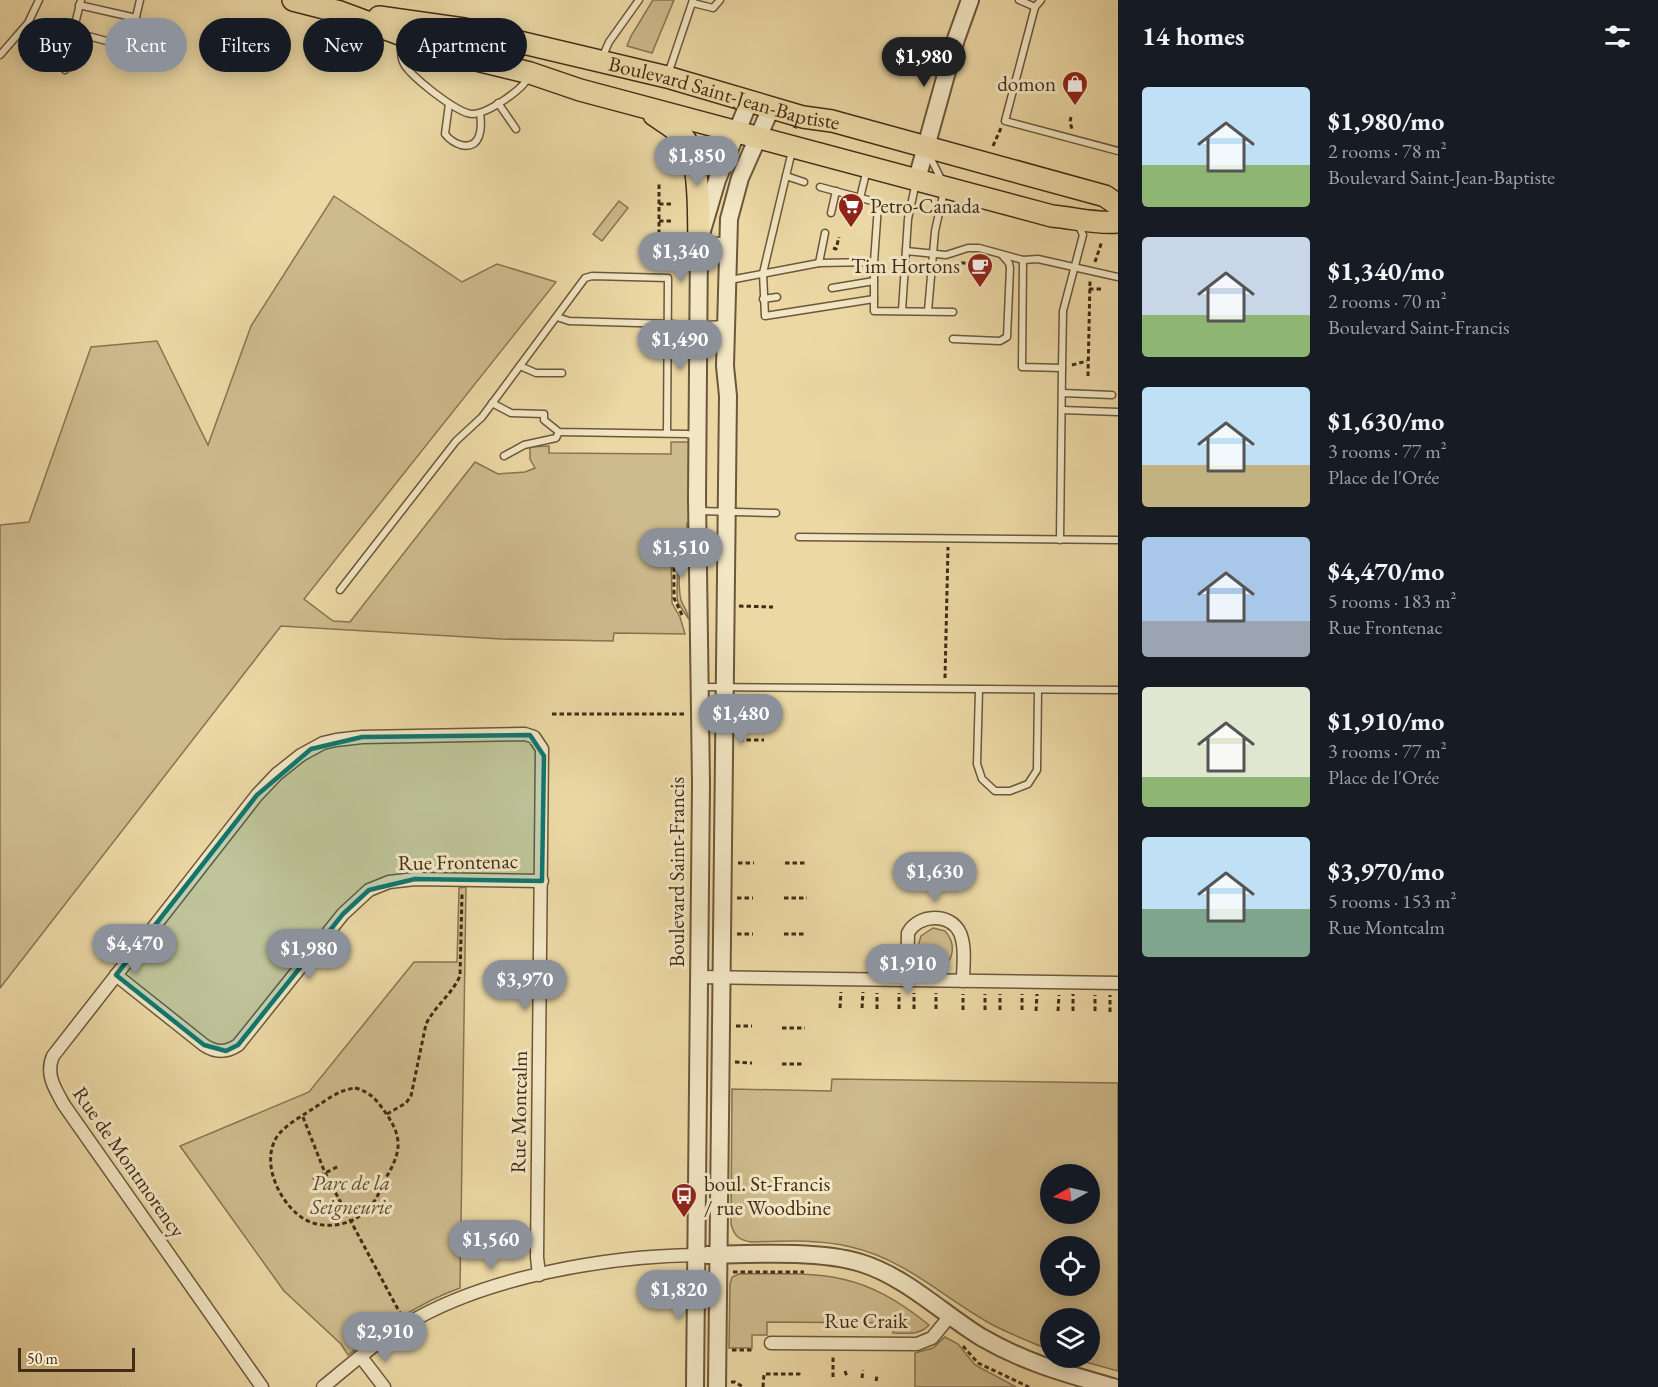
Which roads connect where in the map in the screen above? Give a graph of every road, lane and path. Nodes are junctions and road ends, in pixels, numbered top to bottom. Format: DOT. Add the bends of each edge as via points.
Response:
graph roads {
  1 [pos="140,0"];
  2 [pos="293,0"];
  3 [pos="639,0"];
  4 [pos="720,0"];
  5 [pos="970,0"];
  6 [pos="1018,0"];
  7 [pos="1041,0"];
  8 [pos="36,1"];
  9 [pos="80,2"];
  10 [pos="693,2"];
  11 [pos="1035,7"];
  12 [pos="76,18"];
  13 [pos="136,18"];
  14 [pos="396,26"];
  15 [pos="527,44"];
  16 [pos="0,55"];
  17 [pos="601,61"];
  18 [pos="412,72"];
  19 [pos="526,72"];
  20 [pos="530,73"];
  21 [pos="667,77"];
  22 [pos="749,102"];
  23 [pos="498,103"];
  24 [pos="449,104"];
  25 [pos="638,105"];
  26 [pos="771,108"];
  27 [pos="480,113"];
  28 [pos="516,129"];
  29 [pos="734,139"];
  30 [pos="995,140"];
  31 [pos="754,145"];
  32 [pos="793,146"];
  33 [pos="993,146"];
  34 [pos="925,147"];
  35 [pos="1118,151"];
  36 [pos="868,166"];
  37 [pos="786,176"];
  38 [pos="917,179"];
  39 [pos="804,182"];
  40 [pos="659,184"];
  41 [pos="820,187"];
  42 [pos="945,187"];
  43 [pos="836,191"];
  44 [pos="860,198"];
  45 [pos="659,204"];
  46 [pos="671,204"];
  47 [pos="1118,206"];
  48 [pos="831,213"];
  49 [pos="1075,218"];
  50 [pos="659,220"];
  51 [pos="671,221"];
  52 [pos="1118,222"];
  53 [pos="825,233"];
  54 [pos="839,237"];
  55 [pos="668,240"];
  56 [pos="1102,240"];
  57 [pos="699,241"];
  58 [pos="727,241"];
  59 [pos="659,242"];
  60 [pos="836,249"];
  61 [pos="906,251"];
  62 [pos="1000,254"];
  63 [pos="933,255"];
  64 [pos="1023,260"];
  65 [pos="874,262"];
  66 [pos="956,262"];
  67 [pos="980,262"];
  68 [pos="1095,262"];
  69 [pos="819,263"];
  70 [pos="990,263"];
  71 [pos="1073,268"];
  72 [pos="763,273"];
  73 [pos="1118,277"];
  74 [pos="1090,279"];
  75 [pos="727,281"];
  76 [pos="874,281"];
  77 [pos="979,286"];
  78 [pos="832,288"];
  79 [pos="1089,289"];
  80 [pos="1101,289"];
  81 [pos="777,297"];
  82 [pos="764,299"];
  83 [pos="874,299"];
  84 [pos="928,310"];
  85 [pos="902,311"];
  86 [pos="953,312"];
  87 [pos="557,317"];
  88 [pos="668,324"];
  89 [pos="726,324"];
  90 [pos="698,326"];
  91 [pos="953,339"];
  92 [pos="1087,361"];
  93 [pos="520,366"];
  94 [pos="1062,368"];
  95 [pos="562,374"];
  96 [pos="1088,376"];
  97 [pos="1062,393"];
  98 [pos="1112,395"];
  99 [pos="492,403"];
  100 [pos="1062,410"];
  101 [pos="1118,412"];
  102 [pos="559,432"];
  103 [pos="667,433"];
  104 [pos="697,436"];
  105 [pos="504,456"];
  106 [pos="698,511"];
  107 [pos="726,511"];
  108 [pos="776,513"];
  109 [pos="688,537"];
  110 [pos="799,537"];
  111 [pos="948,539"];
  112 [pos="1060,540"];
  113 [pos="1118,540"];
  114 [pos="340,590"];
  115 [pos="736,606"];
  116 [pos="773,607"];
  117 [pos="683,617"];
  118 [pos="700,687"];
  119 [pos="724,687"];
  120 [pos="945,690"];
  121 [pos="979,690"];
  122 [pos="1038,690"];
  123 [pos="1118,690"];
  124 [pos="552,714"];
  125 [pos="688,714"];
  126 [pos="534,737"];
  127 [pos="734,740"];
  128 [pos="764,741"];
  129 [pos="732,863"];
  130 [pos="754,863"];
  131 [pos="785,863"];
  132 [pos="807,863"];
  133 [pos="462,880"];
  134 [pos="542,881"];
  135 [pos="732,898"];
  136 [pos="753,898"];
  137 [pos="784,898"];
  138 [pos="807,898"];
  139 [pos="731,934"];
  140 [pos="753,934"];
  141 [pos="784,934"];
  142 [pos="806,934"];
  143 [pos="116,975"];
  144 [pos="699,977"];
  145 [pos="720,978"];
  146 [pos="907,980"];
  147 [pos="1118,983"];
  148 [pos="963,987"];
  149 [pos="841,992"];
  150 [pos="863,992"];
  151 [pos="877,992"];
  152 [pos="899,992"];
  153 [pos="914,993"];
  154 [pos="936,993"];
  155 [pos="985,993"];
  156 [pos="1000,993"];
  157 [pos="1022,994"];
  158 [pos="1037,994"];
  159 [pos="1059,994"];
  160 [pos="1073,994"];
  161 [pos="1095,994"];
  162 [pos="1110,995"];
  163 [pos="840,1008"];
  164 [pos="862,1008"];
  165 [pos="877,1009"];
  166 [pos="899,1009"];
  167 [pos="914,1009"];
  168 [pos="936,1009"];
  169 [pos="963,1010"];
  170 [pos="985,1010"];
  171 [pos="1000,1010"];
  172 [pos="1022,1010"];
  173 [pos="1036,1011"];
  174 [pos="1059,1011"];
  175 [pos="1073,1011"];
  176 [pos="1095,1011"];
  177 [pos="1110,1012"];
  178 [pos="730,1026"];
  179 [pos="752,1026"];
  180 [pos="782,1028"];
  181 [pos="805,1028"];
  182 [pos="730,1062"];
  183 [pos="752,1063"];
  184 [pos="782,1064"];
  185 [pos="804,1064"];
  186 [pos="386,1114"];
  187 [pos="303,1116"];
  188 [pos="339,1166"];
  189 [pos="325,1173"];
  190 [pos="313,1179"];
  191 [pos="350,1221"];
  192 [pos="697,1255"];
  193 [pos="718,1255"];
  194 [pos="734,1272"];
  195 [pos="807,1272"];
  196 [pos="539,1275"];
  197 [pos="401,1316"];
  198 [pos="950,1316"];
  199 [pos="771,1343"];
  200 [pos="961,1343"];
  201 [pos="834,1344"];
  202 [pos="727,1350"];
  203 [pos="752,1350"];
  204 [pos="361,1357"];
  205 [pos="863,1370"];
  206 [pos="799,1371"];
  207 [pos="844,1371"];
  208 [pos="877,1376"];
  209 [pos="833,1377"];
  210 [pos="847,1377"];
  211 [pos="862,1378"];
  212 [pos="876,1382"];
  213 [pos="722,1385"];
  214 [pos="262,1387"];
  215 [pos="323,1387"];
  216 [pos="384,1387"];
  217 [pos="695,1387"];
  218 [pos="743,1387"];
  219 [pos="762,1387"];
  220 [pos="1029,1387"];
  221 [pos="1113,1387"];
  1 -- 13 [label="lane"];
  2 -- 14 [label="highway, Boulevard Saint-Jean-Baptiste"];
  3 -- 17 [label="lane" via="609,42"];
  4 -- 10 [label="lane" via="714,8"];
  5 -- 34 [label="street"];
  6 -- 11 [label="lane"];
  7 -- 11 [label="lane"];
  8 -- 16 [label="lane" via="28,23"];
  9 -- 12 [label="lane"];
  9 -- 13 [label="lane"];
  10 -- 21 [label="lane"];
  11 -- 35 [label="lane" via="1005,121"];
  15 -- 17 [label="highway, Boulevard Saint-Jean-Baptiste"];
  17 -- 21 [label="highway, Boulevard Saint-Jean-Baptiste"];
  18 -- 24 [label="lane"];
  19 -- 20 [label="highway, Boulevard Saint-Jean-Baptiste"];
  20 -- 23 [label="lane" via="521,87"];
  20 -- 25 [label="highway, Boulevard Saint-Jean-Baptiste"];
  21 -- 22 [label="highway, Boulevard Saint-Jean-Baptiste"];
  22 -- 26 [label="highway, Boulevard Saint-Jean-Baptiste"];
  22 -- 29 [label="street, Boulevard Saint-Francis"];
  23 -- 27 [label="lane"];
  23 -- 28 [label="lane"];
  24 -- 27 [label="lane" via="464,112"];
  24 -- 27 [label="lane" via="445,134 460,144 476,142 482,124"];
  25 -- 29 [label="highway, Boulevard Saint-Jean-Baptiste"];
  25 -- 57 [label="highway" via="675,129 690,149 696,176"];
  26 -- 31 [label="street, Boulevard Saint-Francis"];
  26 -- 34 [label="highway, Boulevard Saint-Jean-Baptiste"];
  29 -- 31 [label="highway, Boulevard Saint-Jean-Baptiste"];
  29 -- 57 [label="street, Boulevard Saint-Francis" via="714,188"];
  30 -- 33 [label="path"];
  31 -- 32 [label="highway, Boulevard Saint-Jean-Baptiste"];
  31 -- 58 [label="street, Boulevard Saint-Francis" via="732,203"];
  32 -- 36 [label="highway, Boulevard Saint-Jean-Baptiste"];
  32 -- 37 [label="lane"];
  34 -- 38 [label="street"];
  34 -- 42 [label="lane"];
  34 -- 47 [label="highway, Boulevard Saint-Jean-Baptiste" via="1106,196"];
  36 -- 38 [label="highway, Boulevard Saint-Jean-Baptiste"];
  36 -- 44 [label="lane"];
  37 -- 39 [label="lane"];
  37 -- 72 [label="lane"];
  38 -- 42 [label="highway, Boulevard Saint-Jean-Baptiste"];
  38 -- 61 [label="lane"];
  40 -- 45 [label="path"];
  41 -- 43 [label="lane"];
  42 -- 49 [label="highway, Boulevard Saint-Jean-Baptiste" via="1052,216"];
  42 -- 63 [label="lane"];
  43 -- 44 [label="lane"];
  43 -- 48 [label="lane"];
  44 -- 65 [label="lane" via="878,206"];
  45 -- 46 [label="path"];
  45 -- 50 [label="path"];
  49 -- 52 [label="highway, Boulevard Saint-Jean-Baptiste" via="1099,224"];
  49 -- 71 [label="lane" via="1083,235"];
  50 -- 51 [label="path"];
  50 -- 59 [label="path"];
  53 -- 69 [label="lane"];
  54 -- 60 [label="path"];
  55 -- 57 [label="lane"];
  56 -- 68 [label="path"];
  57 -- 58 [label="lane"];
  57 -- 90 [label="street, Boulevard Saint-Francis"];
  58 -- 75 [label="street, Boulevard Saint-Francis"];
  61 -- 63 [label="lane"];
  61 -- 85 [label="lane"];
  62 -- 63 [label="lane" via="968,248"];
  62 -- 64 [label="lane"];
  62 -- 91 [label="lane" via="1010,268 1007,337 1000,341"];
  63 -- 84 [label="lane"];
  64 -- 71 [label="lane" via="1038,259"];
  64 -- 94 [label="lane" via="1022,367"];
  65 -- 69 [label="lane"];
  65 -- 76 [label="lane"];
  66 -- 67 [label="path"];
  67 -- 70 [label="path"];
  67 -- 77 [label="path"];
  69 -- 72 [label="lane"];
  71 -- 73 [label="lane"];
  71 -- 94 [label="lane" via="1063,311"];
  72 -- 75 [label="lane"];
  72 -- 82 [label="lane"];
  74 -- 79 [label="path"];
  75 -- 89 [label="street, Boulevard Saint-Francis"];
  76 -- 78 [label="lane"];
  76 -- 83 [label="lane"];
  79 -- 80 [label="path"];
  79 -- 92 [label="path"];
  81 -- 82 [label="lane"];
  82 -- 83 [label="lane" via="765,316"];
  83 -- 85 [label="lane" via="874,312"];
  84 -- 85 [label="lane"];
  84 -- 86 [label="lane"];
  87 -- 88 [label="lane" via="568,321"];
  87 -- 88 [label="lane" via="588,276 668,278"];
  87 -- 93 [label="lane"];
  88 -- 90 [label="lane"];
  88 -- 103 [label="lane"];
  89 -- 90 [label="lane"];
  89 -- 107 [label="street, Boulevard Saint-Francis"];
  90 -- 104 [label="street, Boulevard Saint-Francis"];
  92 -- 94 [label="path"];
  92 -- 96 [label="path"];
  93 -- 95 [label="lane" via="536,373"];
  93 -- 99 [label="lane"];
  94 -- 97 [label="lane"];
  97 -- 98 [label="lane"];
  97 -- 100 [label="lane"];
  99 -- 102 [label="lane" via="511,413 544,414 544,420"];
  99 -- 114 [label="lane" via="456,441"];
  100 -- 101 [label="lane"];
  100 -- 112 [label="lane"];
  102 -- 103 [label="lane"];
  102 -- 105 [label="lane" via="556,438 524,445"];
  103 -- 104 [label="lane"];
  104 -- 106 [label="street, Boulevard Saint-Francis"];
  106 -- 107 [label="lane"];
  106 -- 118 [label="street, Boulevard Saint-Francis"];
  107 -- 108 [label="lane"];
  107 -- 119 [label="street, Boulevard Saint-Francis"];
  109 -- 117 [label="path" via="677,541 674,552 674,598"];
  110 -- 111 [label="lane"];
  111 -- 112 [label="lane"];
  111 -- 120 [label="path"];
  112 -- 113 [label="lane"];
  115 -- 116 [label="path"];
  118 -- 119 [label="lane"];
  118 -- 144 [label="street, Boulevard Saint-Francis"];
  119 -- 120 [label="lane"];
  119 -- 145 [label="street, Boulevard Saint-Francis"];
  120 -- 121 [label="lane"];
  121 -- 122 [label="lane"];
  121 -- 122 [label="lane" via="978,764 982,779 995,791 1010,791 1028,784 1037,770"];
  122 -- 123 [label="lane"];
  124 -- 125 [label="path"];
  126 -- 134 [label="street, Rue Montcalm" via="544,756"];
  126 -- 143 [label="street, Rue de Montmorency" via="362,737 336,740 311,749 262,789"];
  127 -- 128 [label="path"];
  129 -- 130 [label="path"];
  131 -- 132 [label="path"];
  133 -- 134 [label="street, Rue Frontenac"];
  133 -- 143 [label="street, Rue Frontenac" via="401,880 369,890 343,914 238,1045 226,1051 204,1045"];
  133 -- 186 [label="path" via="460,976 426,1024 411,1096"];
  134 -- 196 [label="street, Rue Montcalm"];
  135 -- 136 [label="path"];
  137 -- 138 [label="path"];
  139 -- 140 [label="path"];
  141 -- 142 [label="path"];
  143 -- 214 [label="street, Rue de Montmorency" via="53,1056 50,1077 64,1105"];
  144 -- 145 [label="street"];
  144 -- 192 [label="street, Boulevard Saint-Francis"];
  145 -- 146 [label="street"];
  145 -- 193 [label="street, Boulevard Saint-Francis"];
  146 -- 148 [label="street"];
  146 -- 148 [label="street" via="908,933 919,922 933,918 945,920 959,931"];
  147 -- 148 [label="street"];
  148 -- 169 [label="path"];
  149 -- 163 [label="path"];
  150 -- 164 [label="path"];
  151 -- 165 [label="path"];
  152 -- 166 [label="path"];
  153 -- 167 [label="path"];
  154 -- 168 [label="path"];
  155 -- 170 [label="path"];
  156 -- 171 [label="path"];
  157 -- 172 [label="path"];
  158 -- 173 [label="path"];
  159 -- 174 [label="path"];
  160 -- 175 [label="path"];
  161 -- 176 [label="path"];
  162 -- 177 [label="path"];
  178 -- 179 [label="path"];
  180 -- 181 [label="path"];
  182 -- 183 [label="path"];
  184 -- 185 [label="path"];
  186 -- 187 [label="path" via="371,1095 355,1088 335,1094"];
  186 -- 191 [label="path" via="398,1143 392,1166 369,1207"];
  187 -- 189 [label="path"];
  187 -- 191 [label="path" via="279,1135 273,1146 271,1170 275,1182 294,1212 307,1222 328,1226"];
  188 -- 189 [label="path"];
  189 -- 190 [label="path"];
  189 -- 191 [label="path"];
  191 -- 197 [label="path"];
  192 -- 193 [label="street"];
  192 -- 196 [label="street"];
  192 -- 217 [label="street, Boulevard Saint-Francis"];
  193 -- 198 [label="street" via="815,1256 859,1263 888,1274"];
  193 -- 213 [label="street, Boulevard Saint-Francis"];
  194 -- 195 [label="path"];
  196 -- 204 [label="street" via="449,1301 406,1324"];
  198 -- 201 [label="street, Rue Craik" via="933,1338 917,1344"];
  198 -- 221 [label="street" via="1018,1357"];
  199 -- 201 [label="street, Rue Craik"];
  200 -- 220 [label="path" via="978,1363"];
  201 -- 209 [label="path"];
  202 -- 203 [label="path"];
  204 -- 215 [label="street"];
  204 -- 216 [label="street"];
  205 -- 211 [label="path"];
  206 -- 219 [label="path" via="764,1374"];
  207 -- 210 [label="path"];
  208 -- 212 [label="path"];
  213 -- 218 [label="path" via="735,1382"];
}
